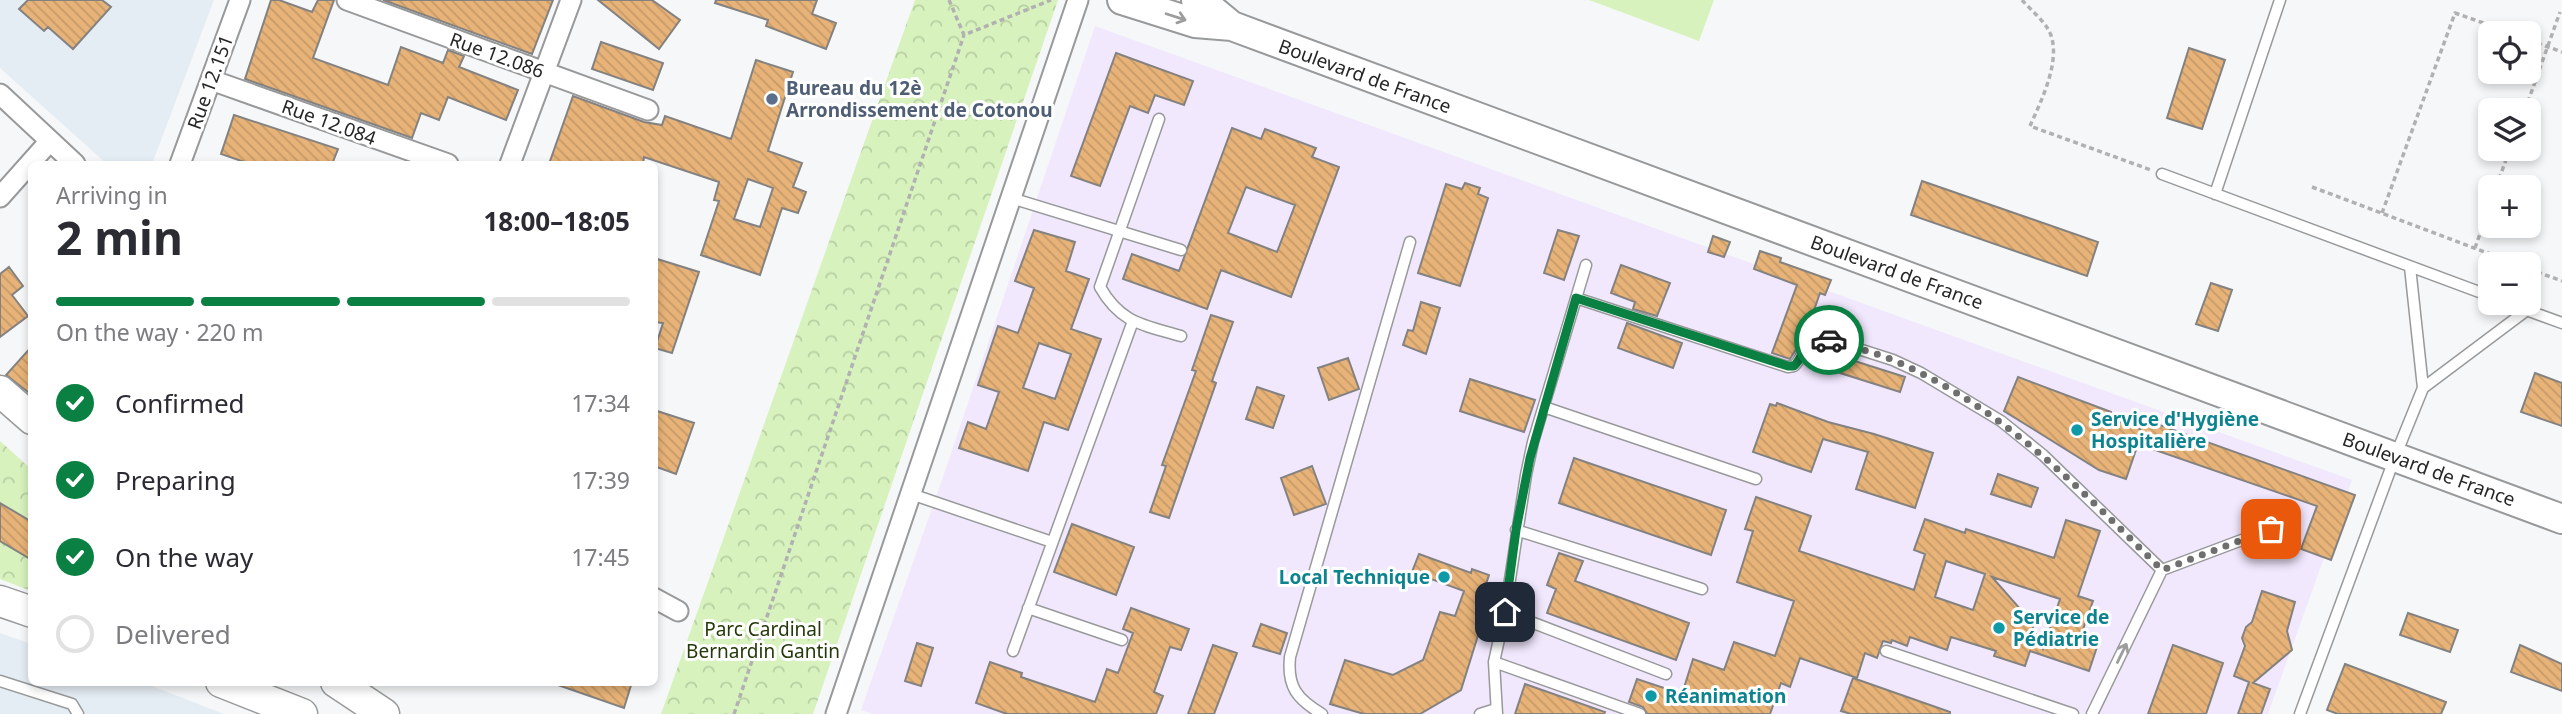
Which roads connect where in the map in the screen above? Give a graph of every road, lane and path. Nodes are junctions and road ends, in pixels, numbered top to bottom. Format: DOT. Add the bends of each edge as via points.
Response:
graph roads {
  1 [pos="240,0"];
  2 [pos="347,0"];
  3 [pos="571,0"];
  4 [pos="949,0"];
  5 [pos="1051,0"];
  6 [pos="1078,0"];
  7 [pos="1122,0"];
  8 [pos="1196,0"];
  9 [pos="2022,0"];
  10 [pos="2280,0"];
  11 [pos="2560,12"];
  12 [pos="2478,21"];
  13 [pos="1232,26"];
  14 [pos="964,34"];
  15 [pos="2541,44"];
  16 [pos="2548,47"];
  17 [pos="2562,52"];
  18 [pos="544,72"];
  19 [pos="211,80"];
  20 [pos="0,94"];
  21 [pos="2529,98"];
  22 [pos="648,110"];
  23 [pos="1159,119"];
  24 [pos="49,142"];
  25 [pos="32,161"];
  26 [pos="71,161"];
  27 [pos="181,161"];
  28 [pos="439,161"];
  29 [pos="511,161"];
  30 [pos="28,166"];
  31 [pos="2162,174"];
  32 [pos="2312,187"];
  33 [pos="2215,194"];
  34 [pos="0,197"];
  35 [pos="1011,198"];
  36 [pos="2382,213"];
  37 [pos="1121,230"];
  38 [pos="2478,237"];
  39 [pos="1410,242"];
  40 [pos="2474,248"];
  41 [pos="1181,250"];
  42 [pos="2485,252"];
  43 [pos="1586,265"];
  44 [pos="2410,267"];
  45 [pos="2541,273"];
  46 [pos="2562,281"];
  47 [pos="2478,292"];
  48 [pos="1576,298"];
  49 [pos="2520,315"];
  50 [pos="2540,315"];
  51 [pos="1133,321"];
  52 [pos="2562,323"];
  53 [pos="1181,337"];
  54 [pos="2423,388"];
  55 [pos="0,391"];
  56 [pos="1544,407"];
  57 [pos="28,416"];
  58 [pos="2395,457"];
  59 [pos="1756,479"];
  60 [pos="911,494"];
  61 [pos="2562,519"];
  62 [pos="2271,529"];
  63 [pos="1516,530"];
  64 [pos="1052,542"];
  65 [pos="2162,570"];
  66 [pos="1702,589"];
  67 [pos="658,600"];
  68 [pos="0,601"];
  69 [pos="1028,608"];
  70 [pos="28,611"];
  71 [pos="678,611"];
  72 [pos="1505,612"];
  73 [pos="1122,640"];
  74 [pos="1013,651"];
  75 [pos="1885,651"];
  76 [pos="1494,662"];
  77 [pos="1666,674"];
  78 [pos="0,681"];
  79 [pos="231,686"];
  80 [pos="342,686"];
  81 [pos="1497,712"];
  82 [pos="78,714"];
  83 [pos="302,714"];
  84 [pos="384,714"];
  85 [pos="734,714"];
  86 [pos="836,714"];
  87 [pos="1322,714"];
  88 [pos="1480,714"];
  89 [pos="1640,714"];
  90 [pos="2073,714"];
  91 [pos="2092,714"];
  92 [pos="2300,714"];
  1 -- 19 [label="street, Rue 12.151"];
  2 -- 18 [label="street, Rue 12.086"];
  3 -- 18 [label="street"];
  4 -- 14 [label="path"];
  5 -- 14 [label="path"];
  6 -- 35 [label="street"];
  7 -- 13 [label="street, Boulevard de France, one-way" via="1195,23"];
  8 -- 13 [label="street, Boulevard de France"];
  9 -- 31 [label="path" via="2049,31 2053,46 2047,86 2030,126"];
  10 -- 33 [label="lane"];
  11 -- 16 [label="path"];
  12 -- 36 [label="path" via="2455,13"];
  13 -- 58 [label="street, Boulevard de France"];
  14 -- 85 [label="path"];
  15 -- 16 [label="path"];
  16 -- 17 [label="path"];
  16 -- 21 [label="path"];
  18 -- 22 [label="street, Rue 12.086"];
  18 -- 29 [label="street"];
  19 -- 27 [label="street, Rue 12.151"];
  19 -- 28 [label="street, Rue 12.084"];
  20 -- 24 [label="street"];
  23 -- 37 [label="lane"];
  24 -- 25 [label="street"];
  24 -- 26 [label="street"];
  30 -- 34 [label="street"];
  31 -- 33 [label="lane"];
  32 -- 36 [label="path"];
  33 -- 44 [label="lane"];
  35 -- 37 [label="lane"];
  35 -- 60 [label="street"];
  36 -- 40 [label="path"];
  37 -- 41 [label="lane"];
  37 -- 51 [label="lane" via="1100,287 1111,306"];
  38 -- 40 [label="path"];
  39 -- 87 [label="lane" via="1290,657 1289,675 1296,693"];
  40 -- 42 [label="path"];
  43 -- 48 [label="lane"];
  44 -- 47 [label="lane"];
  44 -- 54 [label="lane"];
  45 -- 46 [label="path"];
  48 -- 56 [label="lane"];
  48 -- 65 [label="lane" via="1788,366 1800,361 1815,335 1893,360 2001,421 2043,455"];
  49 -- 54 [label="lane"];
  50 -- 52 [label="lane"];
  51 -- 53 [label="lane"];
  51 -- 64 [label="lane"];
  54 -- 58 [label="lane"];
  55 -- 57 [label="main road"];
  56 -- 59 [label="lane"];
  56 -- 63 [label="lane"];
  58 -- 61 [label="street, Boulevard de France"];
  58 -- 92 [label="lane"];
  60 -- 64 [label="lane"];
  60 -- 86 [label="street"];
  62 -- 65 [label="lane"];
  63 -- 66 [label="lane"];
  63 -- 72 [label="lane"];
  64 -- 69 [label="lane"];
  91 -- 65 [label="lane, one-way"];
  67 -- 71 [label="street"];
  68 -- 70 [label="main road"];
  69 -- 73 [label="lane"];
  69 -- 74 [label="lane"];
  72 -- 76 [label="lane"];
  72 -- 77 [label="lane"];
  75 -- 90 [label="lane"];
  76 -- 81 [label="lane"];
  76 -- 89 [label="lane"];
  78 -- 82 [label="lane" via="72,704"];
  79 -- 83 [label="main road"];
  80 -- 84 [label="main road"];
  81 -- 88 [label="lane"];
}
